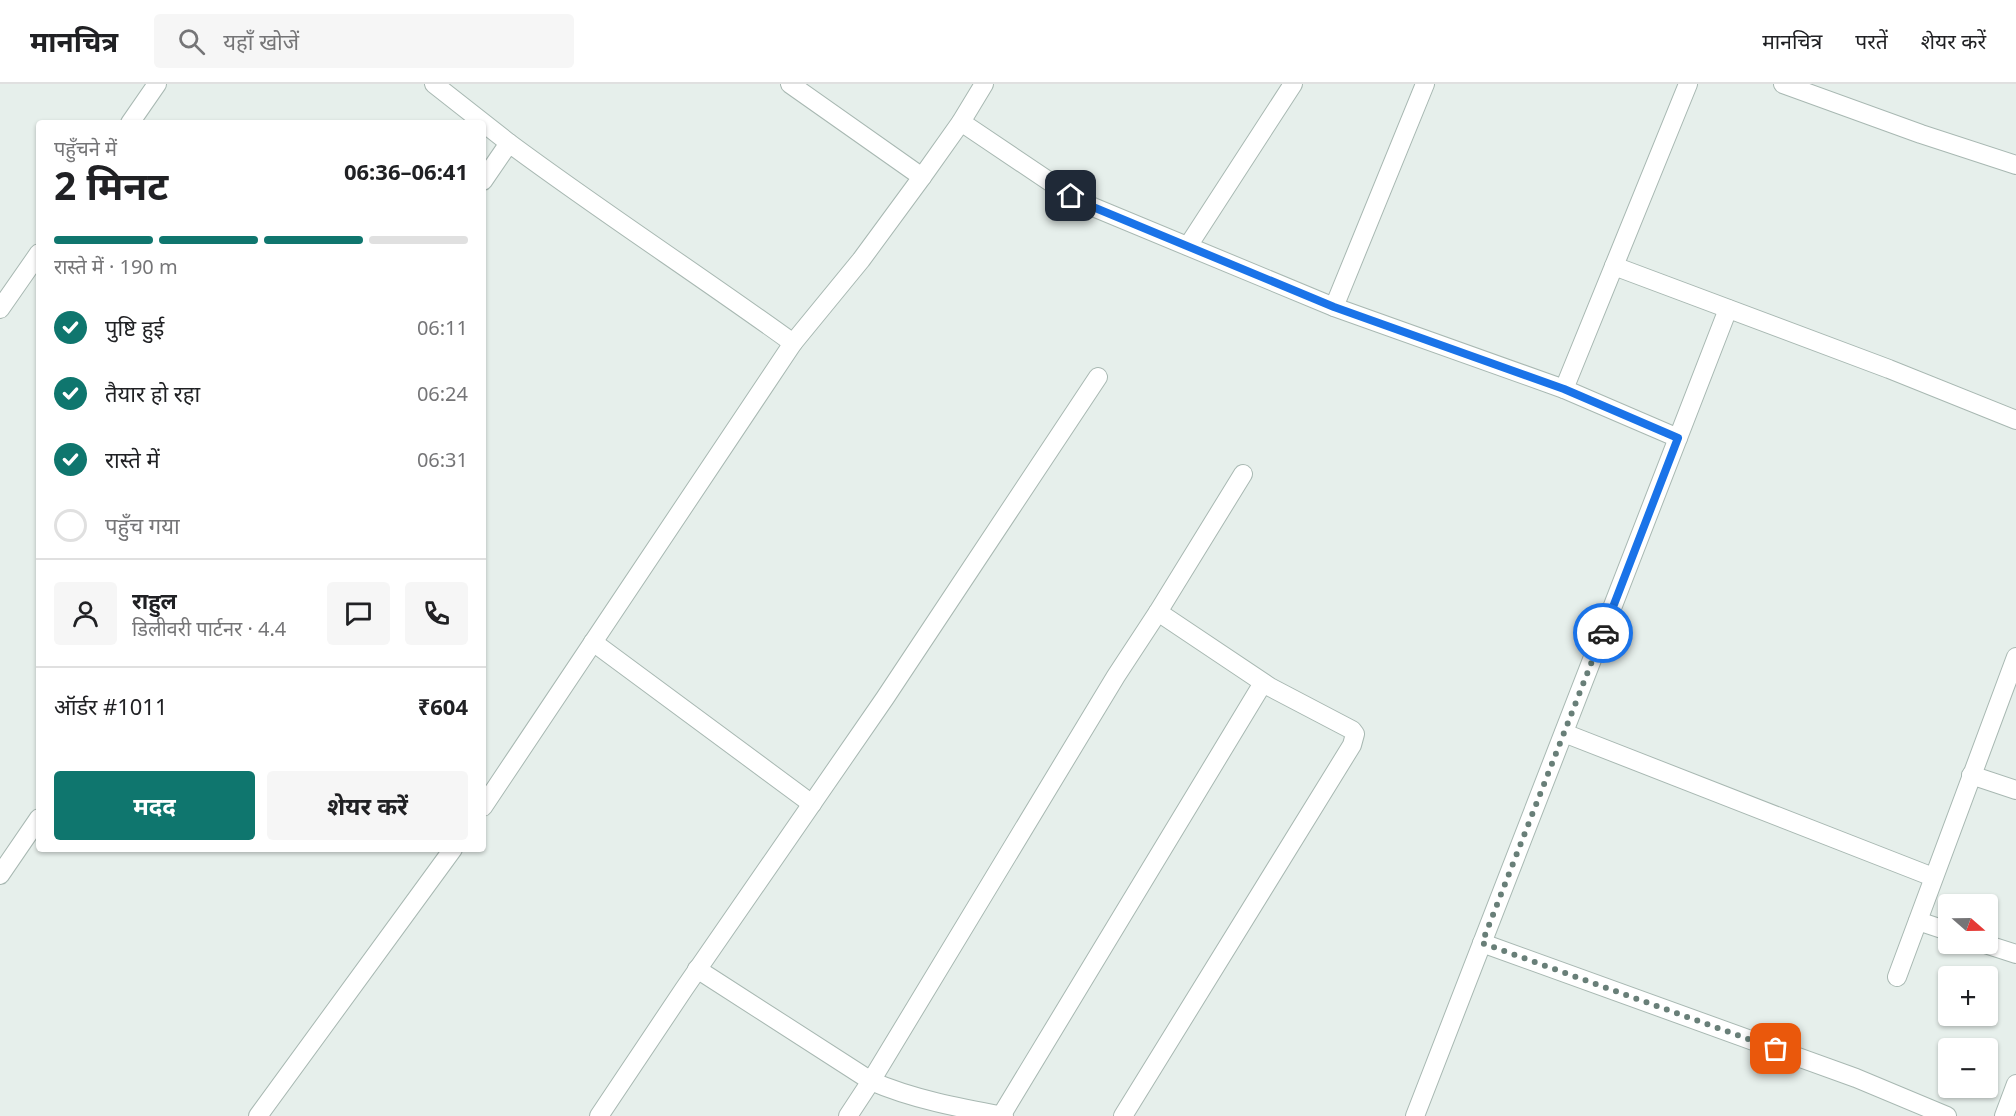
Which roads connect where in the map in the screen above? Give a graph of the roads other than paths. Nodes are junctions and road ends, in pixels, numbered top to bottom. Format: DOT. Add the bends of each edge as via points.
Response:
graph roads {
  1 [pos="157,84"];
  2 [pos="790,84"];
  3 [pos="984,84"];
  4 [pos="1293,84"];
  5 [pos="1425,84"];
  6 [pos="1688,84"];
  7 [pos="1783,84"];
  8 [pos="439,86"];
  9 [pos="132,120"];
  10 [pos="481,120"];
  11 [pos="961,123"];
  12 [pos="486,124"];
  13 [pos="509,143"];
  14 [pos="2016,165"];
  15 [pos="486,177"];
  16 [pos="922,177"];
  17 [pos="1188,246"];
  18 [pos="36,257"];
  19 [pos="1614,266"];
  20 [pos="1334,307"];
  21 [pos="0,309"];
  22 [pos="1728,309"];
  23 [pos="793,343"];
  24 [pos="1098,377"];
  25 [pos="1564,389"];
  26 [pos="2016,420"];
  27 [pos="1678,438"];
  28 [pos="1243,474"];
  29 [pos="1158,612"];
  30 [pos="593,642"];
  31 [pos="2016,657"];
  32 [pos="1263,683"];
  33 [pos="1564,733"];
  34 [pos="1971,775"];
  35 [pos="2016,790"];
  36 [pos="486,802"];
  37 [pos="812,804"];
  38 [pos="36,822"];
  39 [pos="451,852"];
  40 [pos="0,875"];
  41 [pos="1934,877"];
  42 [pos="1918,921"];
  43 [pos="1938,928"];
  44 [pos="1482,943"];
  45 [pos="1998,948"];
  46 [pos="2016,954"];
  47 [pos="697,969"];
  48 [pos="1897,978"];
  49 [pos="871,1081"];
  50 [pos="2016,1084"];
  51 [pos="258,1116"];
  52 [pos="599,1116"];
  53 [pos="848,1116"];
  54 [pos="1002,1116"];
  55 [pos="1123,1116"];
  56 [pos="1415,1116"];
  57 [pos="1947,1116"];
  58 [pos="2004,1116"];
  1 -- 9 [label="street"];
  2 -- 16 [label="street"];
  3 -- 11 [label="street"];
  4 -- 17 [label="street"];
  5 -- 20 [label="street"];
  6 -- 19 [label="street"];
  7 -- 14 [label="street"];
  8 -- 10 [label="street"];
  11 -- 16 [label="street"];
  11 -- 17 [label="street" via="1071,196"];
  12 -- 13 [label="street"];
  13 -- 15 [label="street"];
  13 -- 23 [label="street"];
  16 -- 23 [label="street"];
  17 -- 20 [label="street"];
  18 -- 21 [label="street"];
  19 -- 22 [label="street"];
  19 -- 25 [label="street"];
  20 -- 25 [label="street"];
  22 -- 26 [label="street"];
  22 -- 27 [label="street"];
  23 -- 30 [label="street"];
  24 -- 37 [label="street"];
  25 -- 27 [label="street"];
  27 -- 33 [label="street"];
  28 -- 29 [label="street"];
  29 -- 32 [label="street"];
  29 -- 49 [label="street"];
  30 -- 36 [label="street"];
  30 -- 37 [label="street"];
  31 -- 34 [label="street"];
  32 -- 54 [label="street"];
  32 -- 55 [label="street" via="1352,730 1354,739"];
  33 -- 41 [label="street"];
  33 -- 44 [label="street"];
  34 -- 35 [label="street"];
  34 -- 41 [label="street"];
  37 -- 47 [label="street"];
  38 -- 40 [label="street"];
  39 -- 51 [label="street"];
  41 -- 42 [label="street"];
  42 -- 43 [label="street"];
  42 -- 48 [label="street"];
  44 -- 56 [label="street"];
  44 -- 57 [label="street" via="1856,1077"];
  45 -- 46 [label="street"];
  47 -- 49 [label="street"];
  47 -- 52 [label="street"];
  49 -- 53 [label="street"];
  49 -- 54 [label="street"];
  50 -- 58 [label="street"];
}
